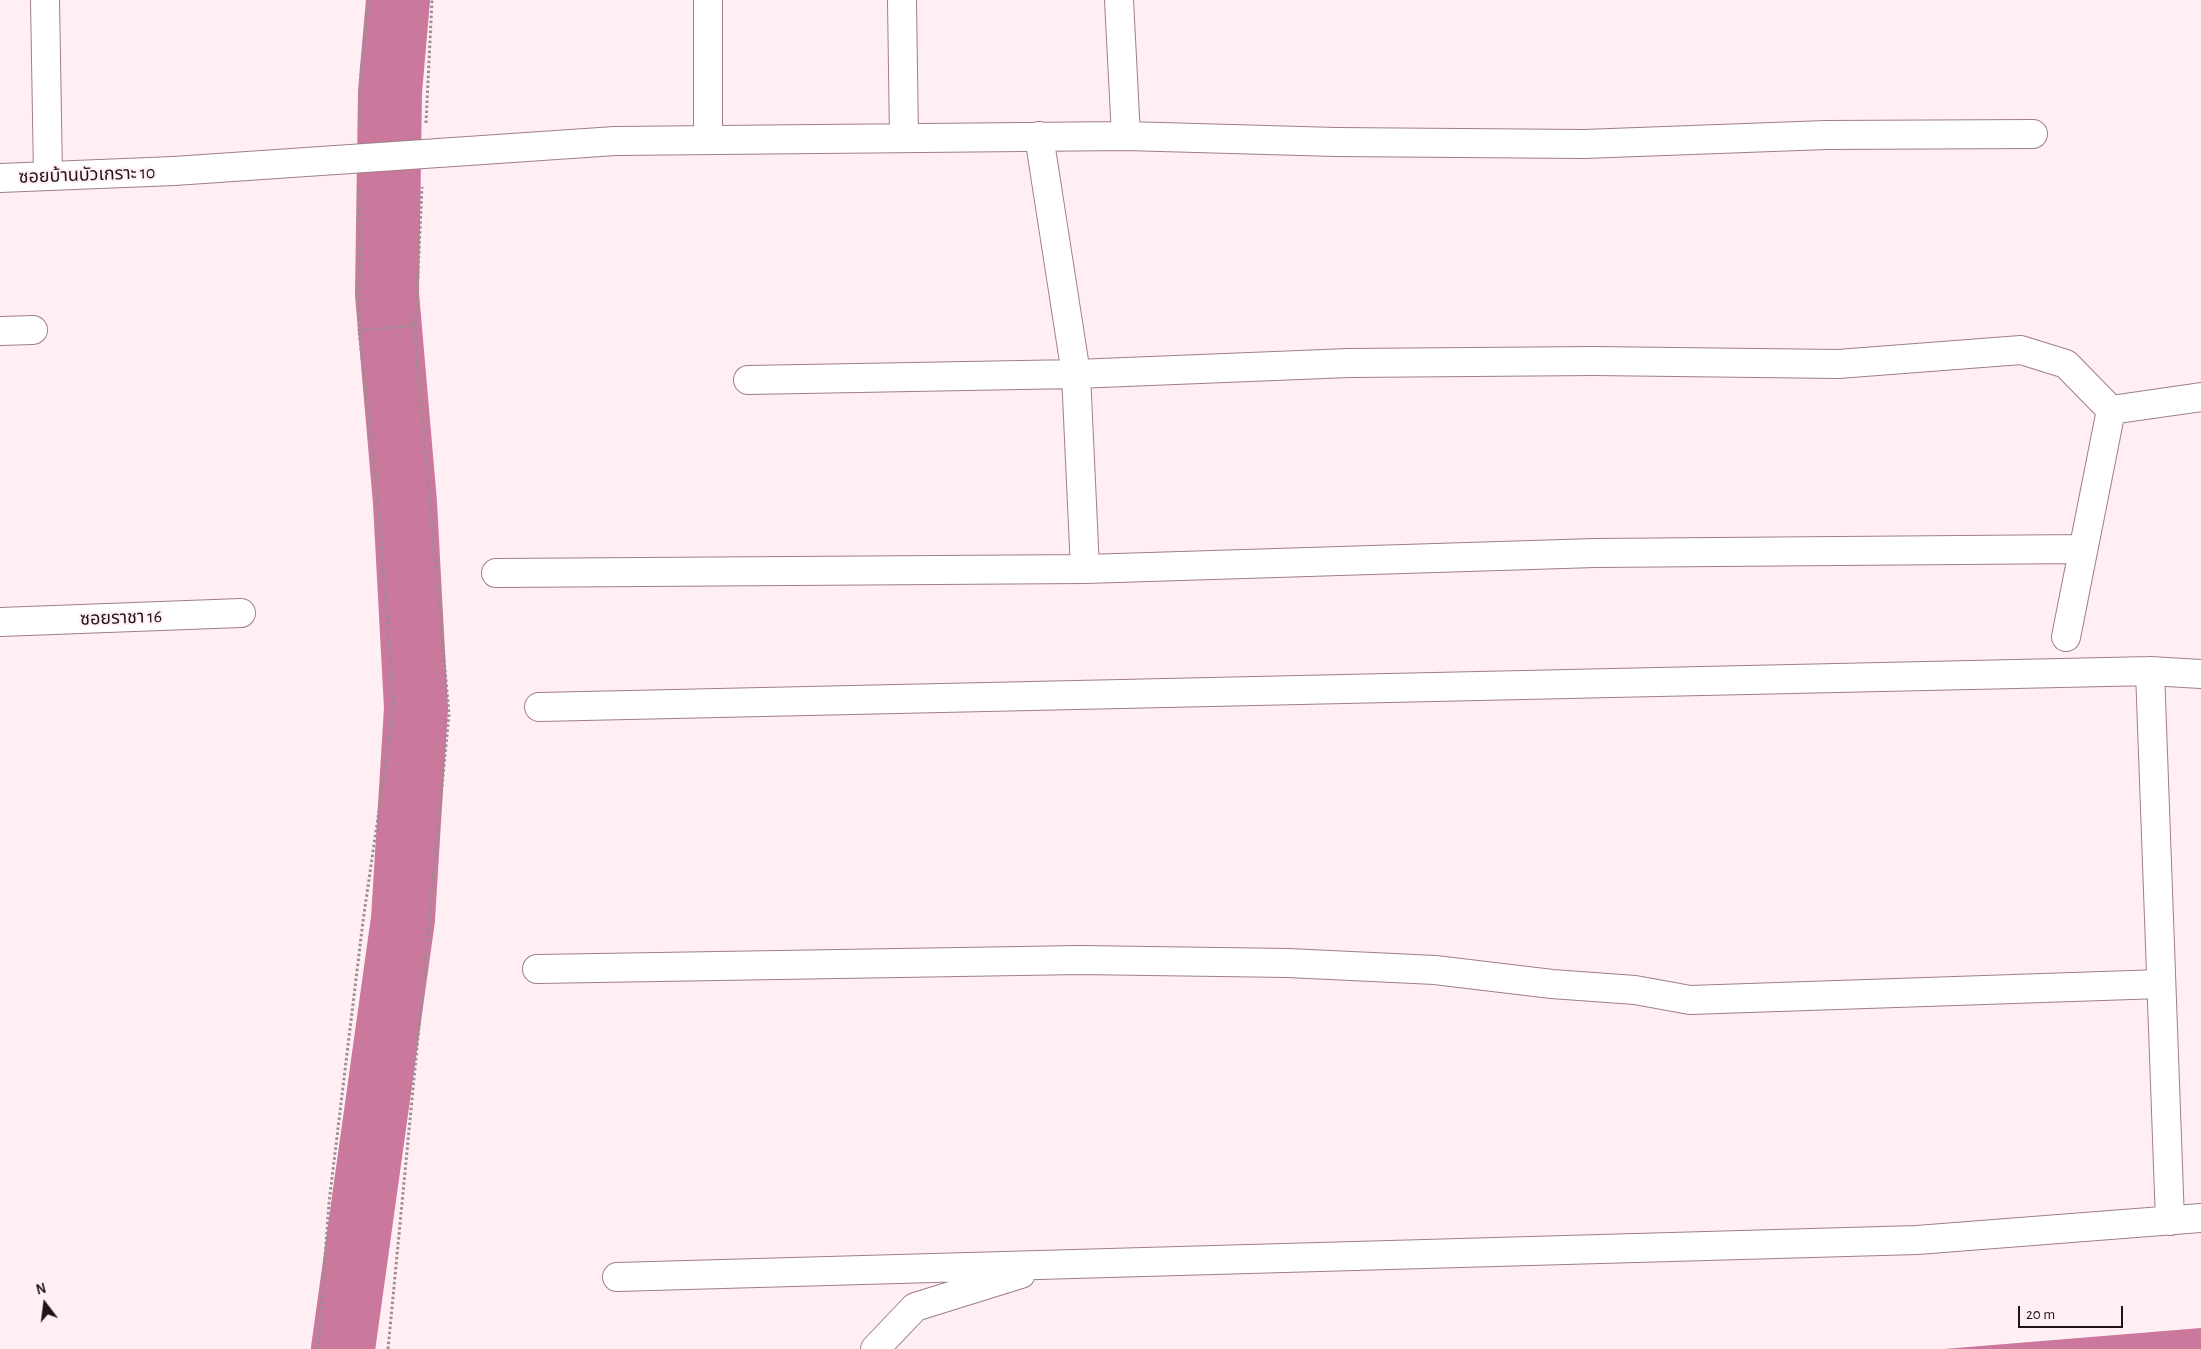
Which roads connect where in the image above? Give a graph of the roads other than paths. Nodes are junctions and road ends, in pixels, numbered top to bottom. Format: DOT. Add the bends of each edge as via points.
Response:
graph roads {
  1 [pos="44,0"];
  2 [pos="708,0"];
  3 [pos="902,0"];
  4 [pos="1119,0"];
  5 [pos="2033,134"];
  6 [pos="1039,136"];
  7 [pos="1126,136"];
  8 [pos="904,138"];
  9 [pos="708,139"];
  10 [pos="48,176"];
  11 [pos="0,178"];
  12 [pos="33,330"];
  13 [pos="0,331"];
  14 [pos="1076,374"];
  15 [pos="748,380"];
  16 [pos="2201,397"];
  17 [pos="2111,410"];
  18 [pos="2083,549"];
  19 [pos="1085,569"];
  20 [pos="496,573"];
  21 [pos="241,613"];
  22 [pos="0,622"];
  23 [pos="2066,637"];
  24 [pos="2150,671"];
  25 [pos="2201,674"];
  26 [pos="538,707"];
  27 [pos="537,969"];
  28 [pos="2161,984"];
  29 [pos="2201,1218"];
  30 [pos="2170,1221"];
  31 [pos="1053,1264"];
  32 [pos="618,1277"];
  33 [pos="875,1349"];
  1 -- 10 [label="street"];
  2 -- 9 [label="street"];
  3 -- 8 [label="street"];
  4 -- 7 [label="street"];
  5 -- 7 [label="street, ซอยบ้านบัวเกราะ 10" via="1826,135 1584,144"];
  6 -- 7 [label="street, ซอยบ้านบัวเกราะ 10"];
  6 -- 8 [label="street, ซอยบ้านบัวเกราะ 10"];
  6 -- 14 [label="street"];
  8 -- 9 [label="street, ซอยบ้านบัวเกราะ 10"];
  9 -- 10 [label="street, ซอยบ้านบัวเกราะ 10, bridge" via="615,141 174,171"];
  10 -- 11 [label="street, ซอยบ้านบัวเกราะ 10"];
  12 -- 13 [label="street"];
  14 -- 15 [label="street"];
  14 -- 17 [label="street" via="1350,363 1594,360 1838,364 2021,350 2066,364"];
  14 -- 19 [label="street"];
  16 -- 17 [label="street"];
  17 -- 18 [label="street"];
  18 -- 19 [label="street" via="1595,553"];
  18 -- 23 [label="street"];
  19 -- 20 [label="street"];
  21 -- 22 [label="street, ซอยราชา 16"];
  24 -- 25 [label="street"];
  24 -- 26 [label="street"];
  24 -- 28 [label="street"];
  27 -- 28 [label="street" via="1080,960 1288,962 1435,970 1635,990 1690,1000"];
  28 -- 30 [label="street"];
  29 -- 30 [label="street"];
  30 -- 31 [label="street" via="1917,1240"];
  31 -- 32 [label="street"];
  31 -- 33 [label="street" via="915,1308"];
}
